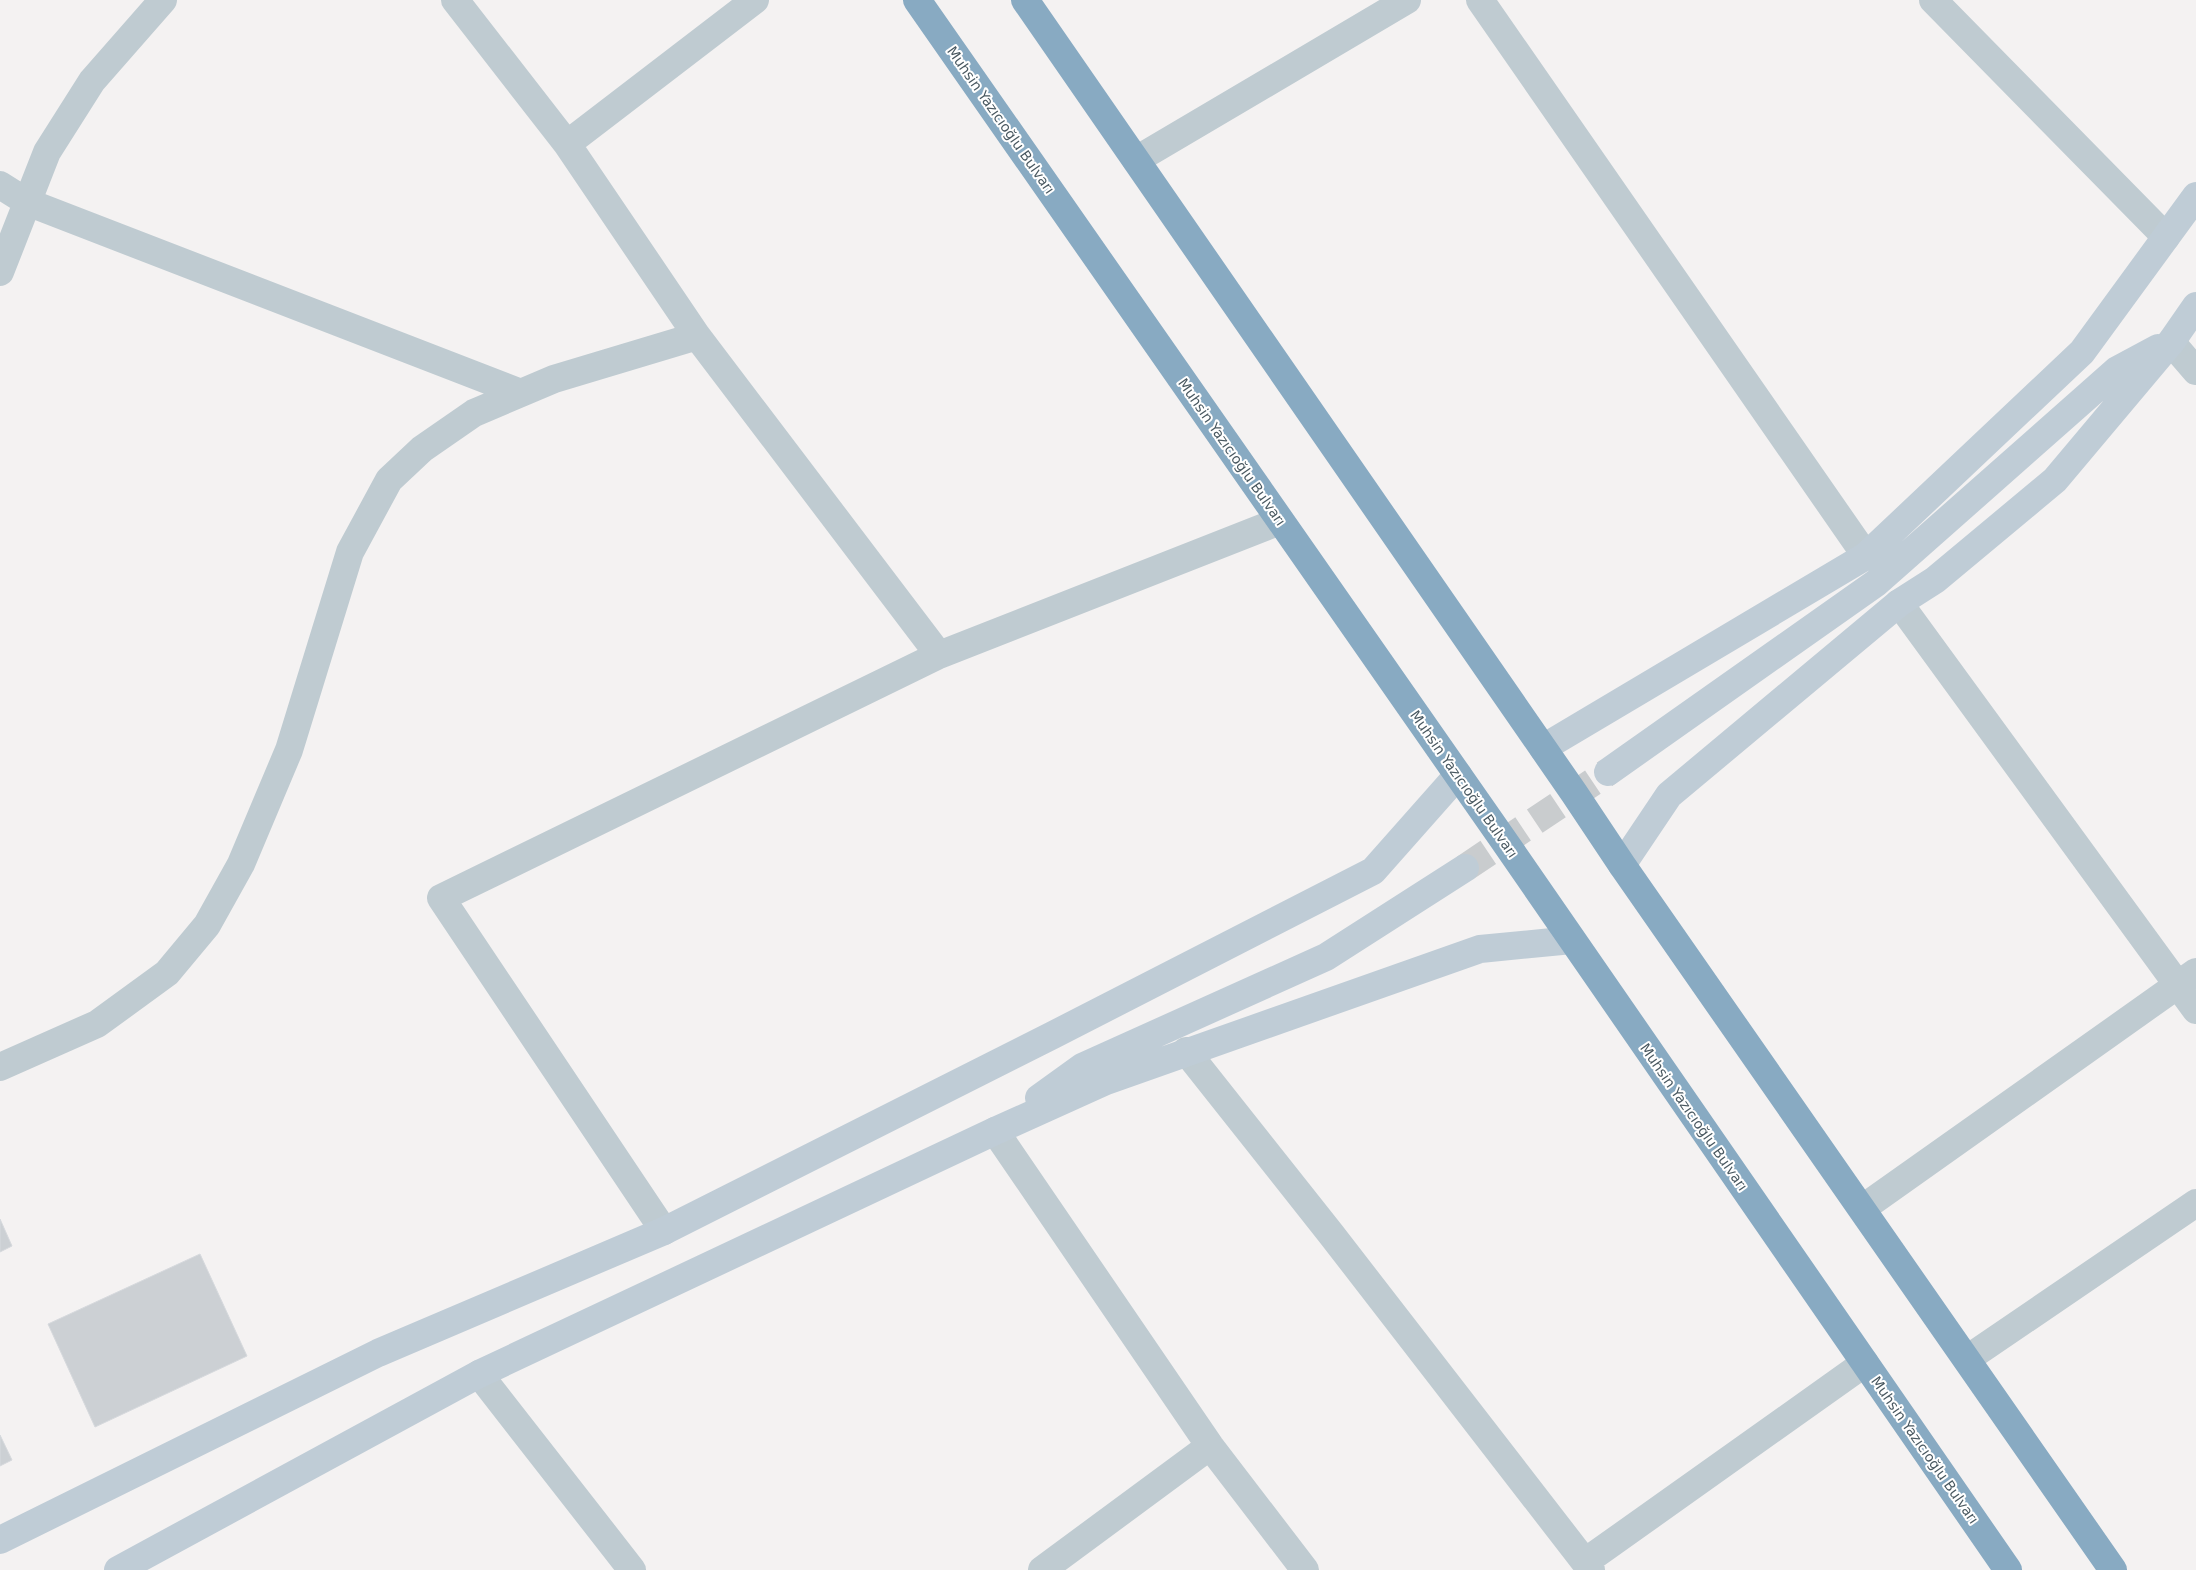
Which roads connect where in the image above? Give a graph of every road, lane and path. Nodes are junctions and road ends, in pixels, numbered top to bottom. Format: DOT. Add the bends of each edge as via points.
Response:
graph roads {
  1 [pos="163,0"];
  2 [pos="455,0"];
  3 [pos="755,0"];
  4 [pos="918,0"];
  5 [pos="1025,0"];
  6 [pos="1407,0"];
  7 [pos="1480,0"];
  8 [pos="1932,0"];
  9 [pos="567,144"];
  10 [pos="1136,160"];
  11 [pos="0,185"];
  12 [pos="2196,196"];
  13 [pos="27,202"];
  14 [pos="2166,237"];
  15 [pos="0,272"];
  16 [pos="2196,306"];
  17 [pos="697,336"];
  18 [pos="2171,342"];
  19 [pos="2196,371"];
  20 [pos="521,393"];
  21 [pos="1280,521"];
  22 [pos="1866,556"];
  23 [pos="1900,604"];
  24 [pos="939,655"];
  25 [pos="1543,748"];
  26 [pos="1608,772"];
  27 [pos="1458,775"];
  28 [pos="1622,865"];
  29 [pos="1465,868"];
  30 [pos="1572,940"];
  31 [pos="2187,979"];
  32 [pos="2196,1010"];
  33 [pos="1186,1051"];
  34 [pos="0,1068"];
  35 [pos="995,1131"];
  36 [pos="2196,1203"];
  37 [pos="1863,1208"];
  38 [pos="664,1232"];
  39 [pos="1967,1359"];
  40 [pos="1865,1363"];
  41 [pos="479,1374"];
  42 [pos="1210,1446"];
  43 [pos="0,1540"];
  44 [pos="1588,1566"];
  45 [pos="118,1570"];
  46 [pos="632,1570"];
  47 [pos="1042,1570"];
  48 [pos="1305,1570"];
  49 [pos="2008,1570"];
  50 [pos="2113,1570"];
  1 -- 13 [label="street" via="92,81 47,152"];
  2 -- 9 [label="street"];
  3 -- 9 [label="street"];
  4 -- 21 [label="highway, Muhsin Yazıcıoğlu Bulvarı"];
  5 -- 10 [label="highway"];
  6 -- 10 [label="street"];
  7 -- 22 [label="street"];
  8 -- 14 [label="street"];
  9 -- 17 [label="street"];
  10 -- 25 [label="highway"];
  11 -- 13 [label="street"];
  12 -- 14 [label="main road"];
  13 -- 15 [label="street"];
  13 -- 20 [label="street"];
  14 -- 22 [label="main road" via="2082,352"];
  16 -- 18 [label="main road"];
  17 -- 20 [label="street" via="554,379"];
  17 -- 24 [label="street"];
  18 -- 19 [label="street"];
  18 -- 23 [label="main road" via="2055,480 1935,580"];
  18 -- 26 [label="main road" via="2117,370 1876,583"];
  20 -- 34 [label="street" via="474,414 422,449 389,480 350,552 289,750 241,864 208,925 166,972 97,1024"];
  21 -- 24 [label="street"];
  21 -- 27 [label="highway, Muhsin Yazıcıoğlu Bulvarı"];
  22 -- 25 [label="main road"];
  23 -- 28 [label="main road" via="1669,795"];
  23 -- 31 [label="street"];
  24 -- 38 [label="street" via="441,898"];
  25 -- 28 [label="highway"];
  27 -- 30 [label="highway, Muhsin Yazıcıoğlu Bulvarı"];
  27 -- 38 [label="main road" via="1373,870"];
  28 -- 37 [label="highway"];
  29 -- 35 [label="main road" via="1326,957 1082,1067"];
  30 -- 33 [label="main road" via="1480,949"];
  30 -- 40 [label="highway, Muhsin Yazıcıoğlu Bulvarı"];
  31 -- 32 [label="street"];
  31 -- 37 [label="street"];
  33 -- 35 [label="main road" via="1106,1081"];
  33 -- 44 [label="street"];
  35 -- 41 [label="main road"];
  35 -- 42 [label="street"];
  36 -- 39 [label="street"];
  37 -- 39 [label="highway"];
  38 -- 43 [label="main road" via="378,1354"];
  39 -- 50 [label="highway"];
  40 -- 44 [label="street"];
  40 -- 49 [label="highway, Muhsin Yazıcıoğlu Bulvarı"];
  41 -- 45 [label="main road"];
  41 -- 46 [label="street"];
  42 -- 47 [label="street"];
  42 -- 48 [label="street"];
}
